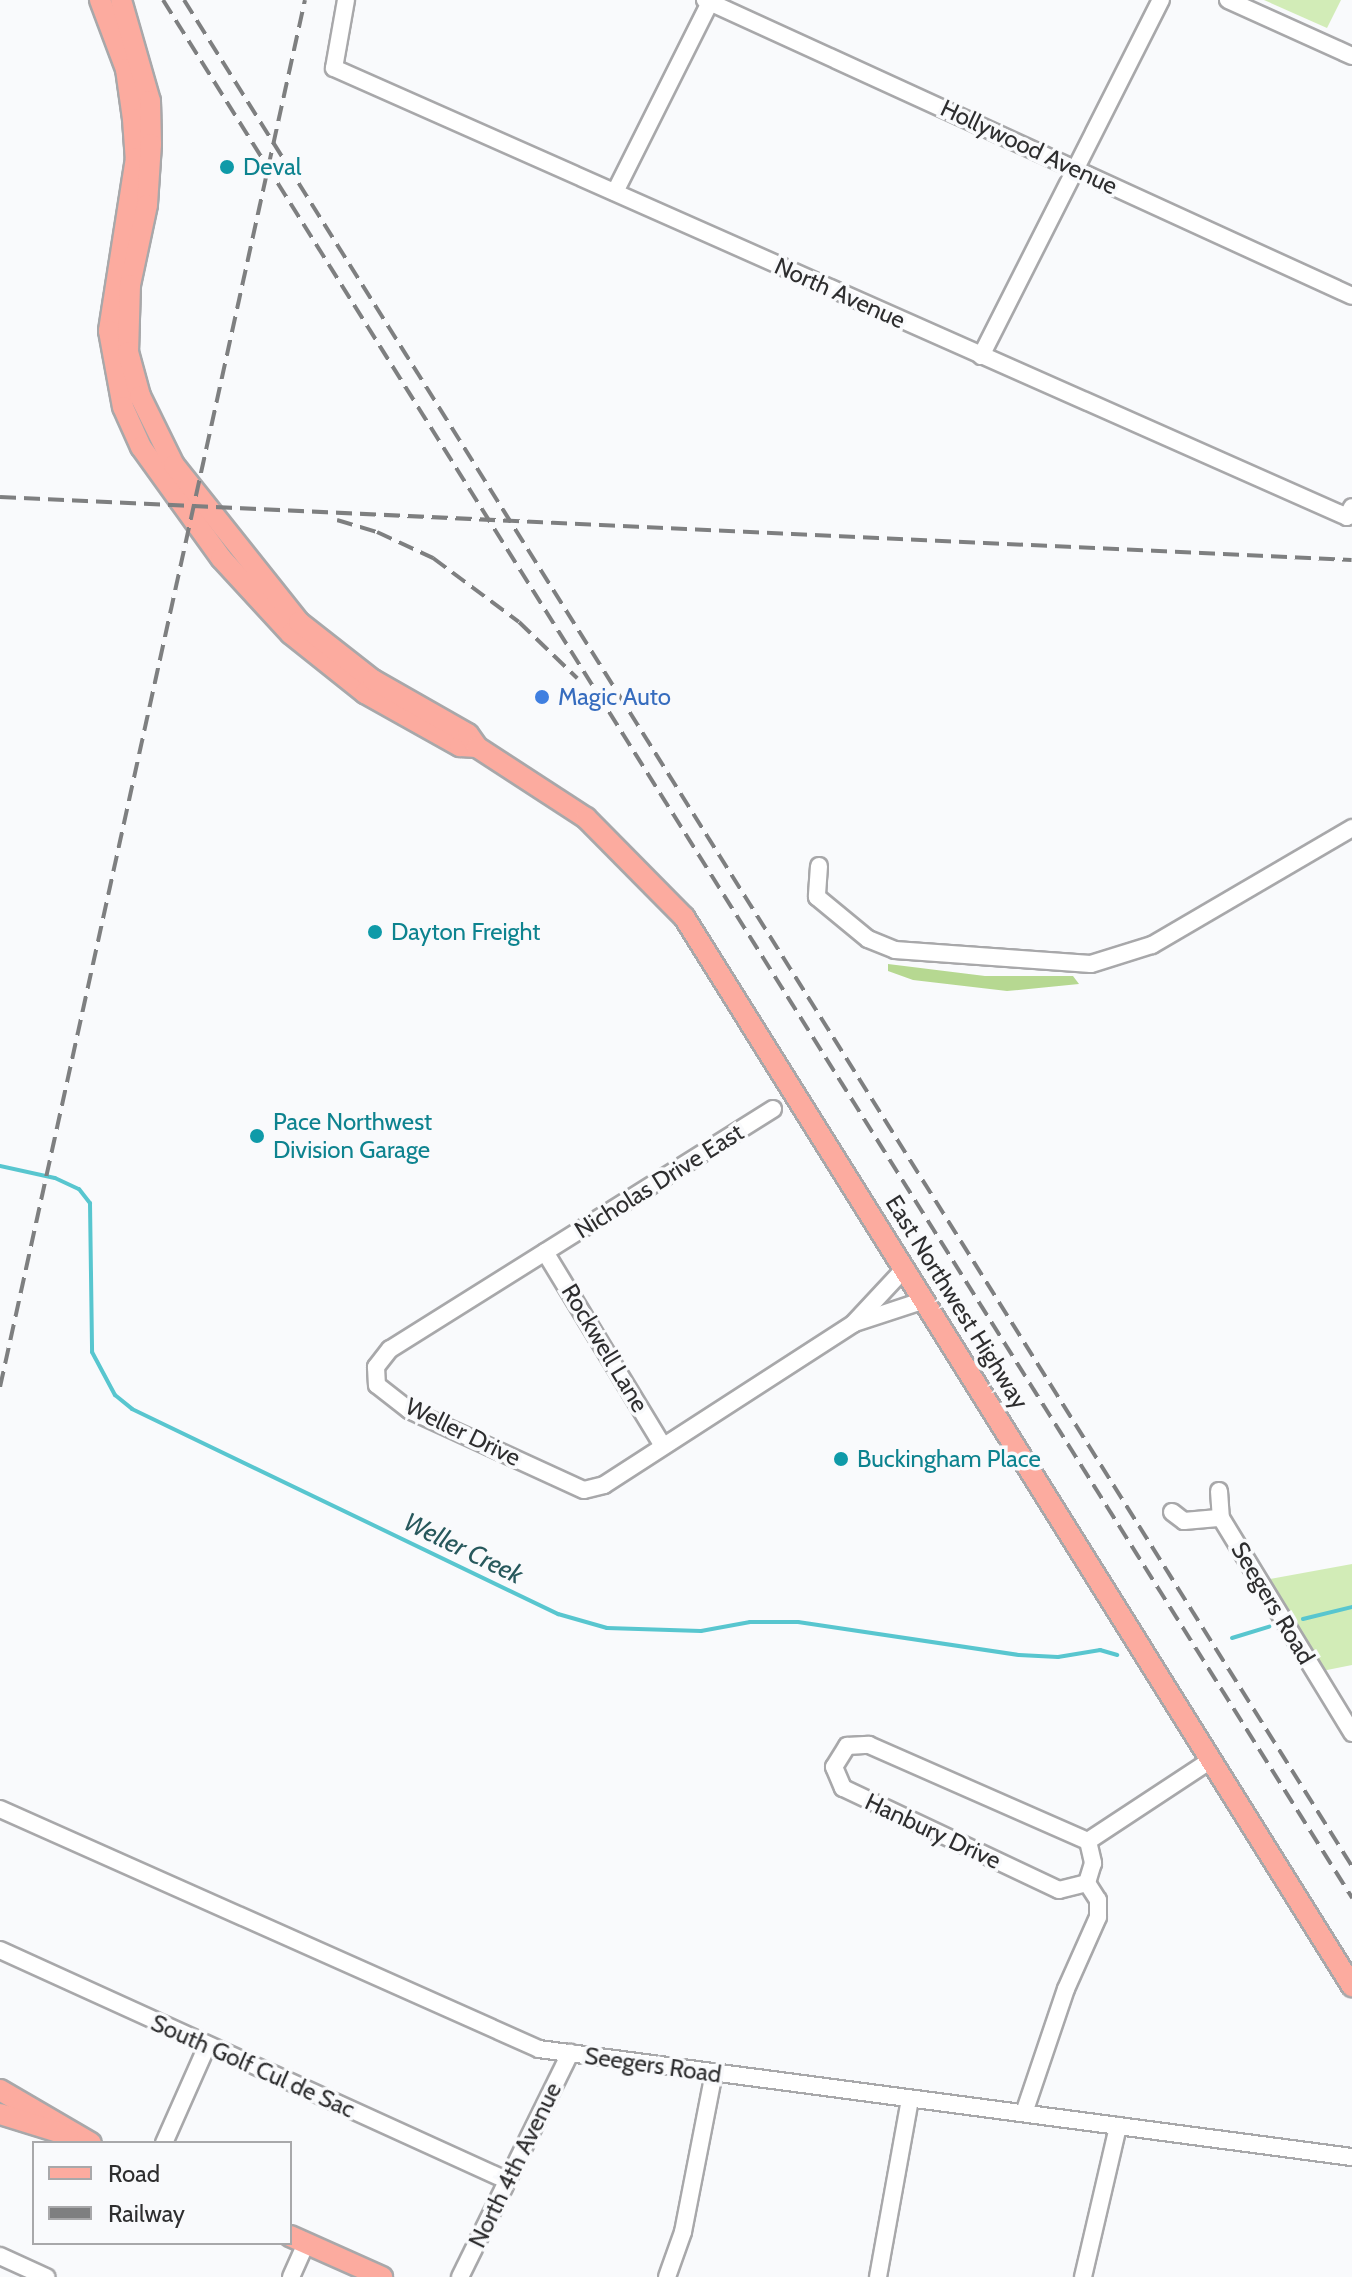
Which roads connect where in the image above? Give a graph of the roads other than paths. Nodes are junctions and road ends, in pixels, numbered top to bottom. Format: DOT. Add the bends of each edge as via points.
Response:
graph roads {
  1 [pos="100,0"];
  2 [pos="121,0"];
  3 [pos="346,0"];
  4 [pos="1161,0"];
  5 [pos="1228,0"];
  6 [pos="709,1"];
  7 [pos="1352,56"];
  8 [pos="1076,168"];
  9 [pos="615,192"];
  10 [pos="1352,296"];
  11 [pos="981,356"];
  12 [pos="1349,512"];
  13 [pos="477,747"];
  14 [pos="1352,828"];
  15 [pos="819,866"];
  16 [pos="773,1109"];
  17 [pos="545,1252"];
  18 [pos="905,1268"];
  19 [pos="925,1300"];
  20 [pos="853,1324"];
  21 [pos="663,1446"];
  22 [pos="1219,1491"];
  23 [pos="1172,1512"];
  24 [pos="1221,1518"];
  25 [pos="1352,1733"];
  26 [pos="1211,1760"];
  27 [pos="0,1809"];
  28 [pos="1088,1841"];
  29 [pos="1087,1883"];
  30 [pos="0,1950"];
  31 [pos="1352,1986"];
  32 [pos="207,2046"];
  33 [pos="570,2053"];
  34 [pos="714,2073"];
  35 [pos="0,2090"];
  36 [pos="910,2100"];
  37 [pos="1024,2113"];
  38 [pos="0,2114"];
  39 [pos="1118,2126"];
  40 [pos="87,2141"];
  41 [pos="165,2141"];
  42 [pos="1352,2157"];
  43 [pos="506,2180"];
  44 [pos="298,2240"];
  45 [pos="0,2256"];
  46 [pos="46,2277"];
  47 [pos="291,2277"];
  48 [pos="382,2277"];
  49 [pos="460,2277"];
  50 [pos="667,2277"];
  51 [pos="878,2277"];
  52 [pos="1083,2277"];
  1 -- 13 [label="main road, East Northwest Highway" via="126,69 133,119 136,158 109,331 123,407 141,447 221,558 291,634 365,693 460,746"];
  2 -- 13 [label="main road, East Northwest Highway" via="150,101 151,180 127,323 128,352 147,415 174,465 299,622 373,680 468,734"];
  3 -- 9 [label="street, North Avenue" via="334,68"];
  4 -- 8 [label="street"];
  5 -- 7 [label="street"];
  6 -- 8 [label="street, Hollywood Avenue"];
  6 -- 9 [label="street"];
  8 -- 10 [label="street, Hollywood Avenue"];
  8 -- 11 [label="street"];
  9 -- 11 [label="street, North Avenue"];
  11 -- 12 [label="street, North Avenue"];
  13 -- 18 [label="main road, East Northwest Highway" via="586,818 684,917"];
  14 -- 15 [label="street" via="1152,945 1091,964 895,950 868,939 817,897"];
  16 -- 17 [label="street, Nicholas Drive East"];
  17 -- 21 [label="street, Rockwell Lane"];
  17 -- 21 [label="street, Weller Drive" via="390,1349 376,1367 377,1385 409,1410 584,1490 604,1485"];
  18 -- 19 [label="main road, East Northwest Highway"];
  18 -- 20 [label="street"];
  19 -- 20 [label="street"];
  19 -- 26 [label="main road, East Northwest Highway"];
  20 -- 21 [label="street"];
  22 -- 24 [label="street"];
  23 -- 24 [label="street, Seegers Road" via="1184,1521"];
  24 -- 25 [label="street, Seegers Road"];
  26 -- 28 [label="street"];
  26 -- 31 [label="main road, East Northwest Highway"];
  27 -- 33 [label="street, Seegers Road" via="481,2027 539,2049"];
  28 -- 29 [label="street" via="1093,1863"];
  28 -- 29 [label="street, Hanbury Drive" via="869,1745 847,1746 834,1767 843,1788 1059,1890"];
  29 -- 37 [label="street" via="1098,1900 1098,1917 1066,1989"];
  30 -- 32 [label="street, South Golf Cul de Sac"];
  32 -- 41 [label="street"];
  32 -- 43 [label="street, South Golf Cul de Sac"];
  33 -- 34 [label="street, Seegers Road"];
  33 -- 43 [label="street, North 4th Avenue"];
  34 -- 36 [label="street, Seegers Road"];
  34 -- 50 [label="street" via="683,2232"];
  35 -- 40 [label="main road"];
  36 -- 37 [label="street, Seegers Road"];
  36 -- 51 [label="street"];
  37 -- 39 [label="street, Seegers Road"];
  38 -- 40 [label="main road"];
  39 -- 42 [label="street, Seegers Road"];
  39 -- 52 [label="street"];
  43 -- 49 [label="street, North 4th Avenue"];
  44 -- 47 [label="street"];
  44 -- 48 [label="main road"];
  45 -- 46 [label="street"];
}
